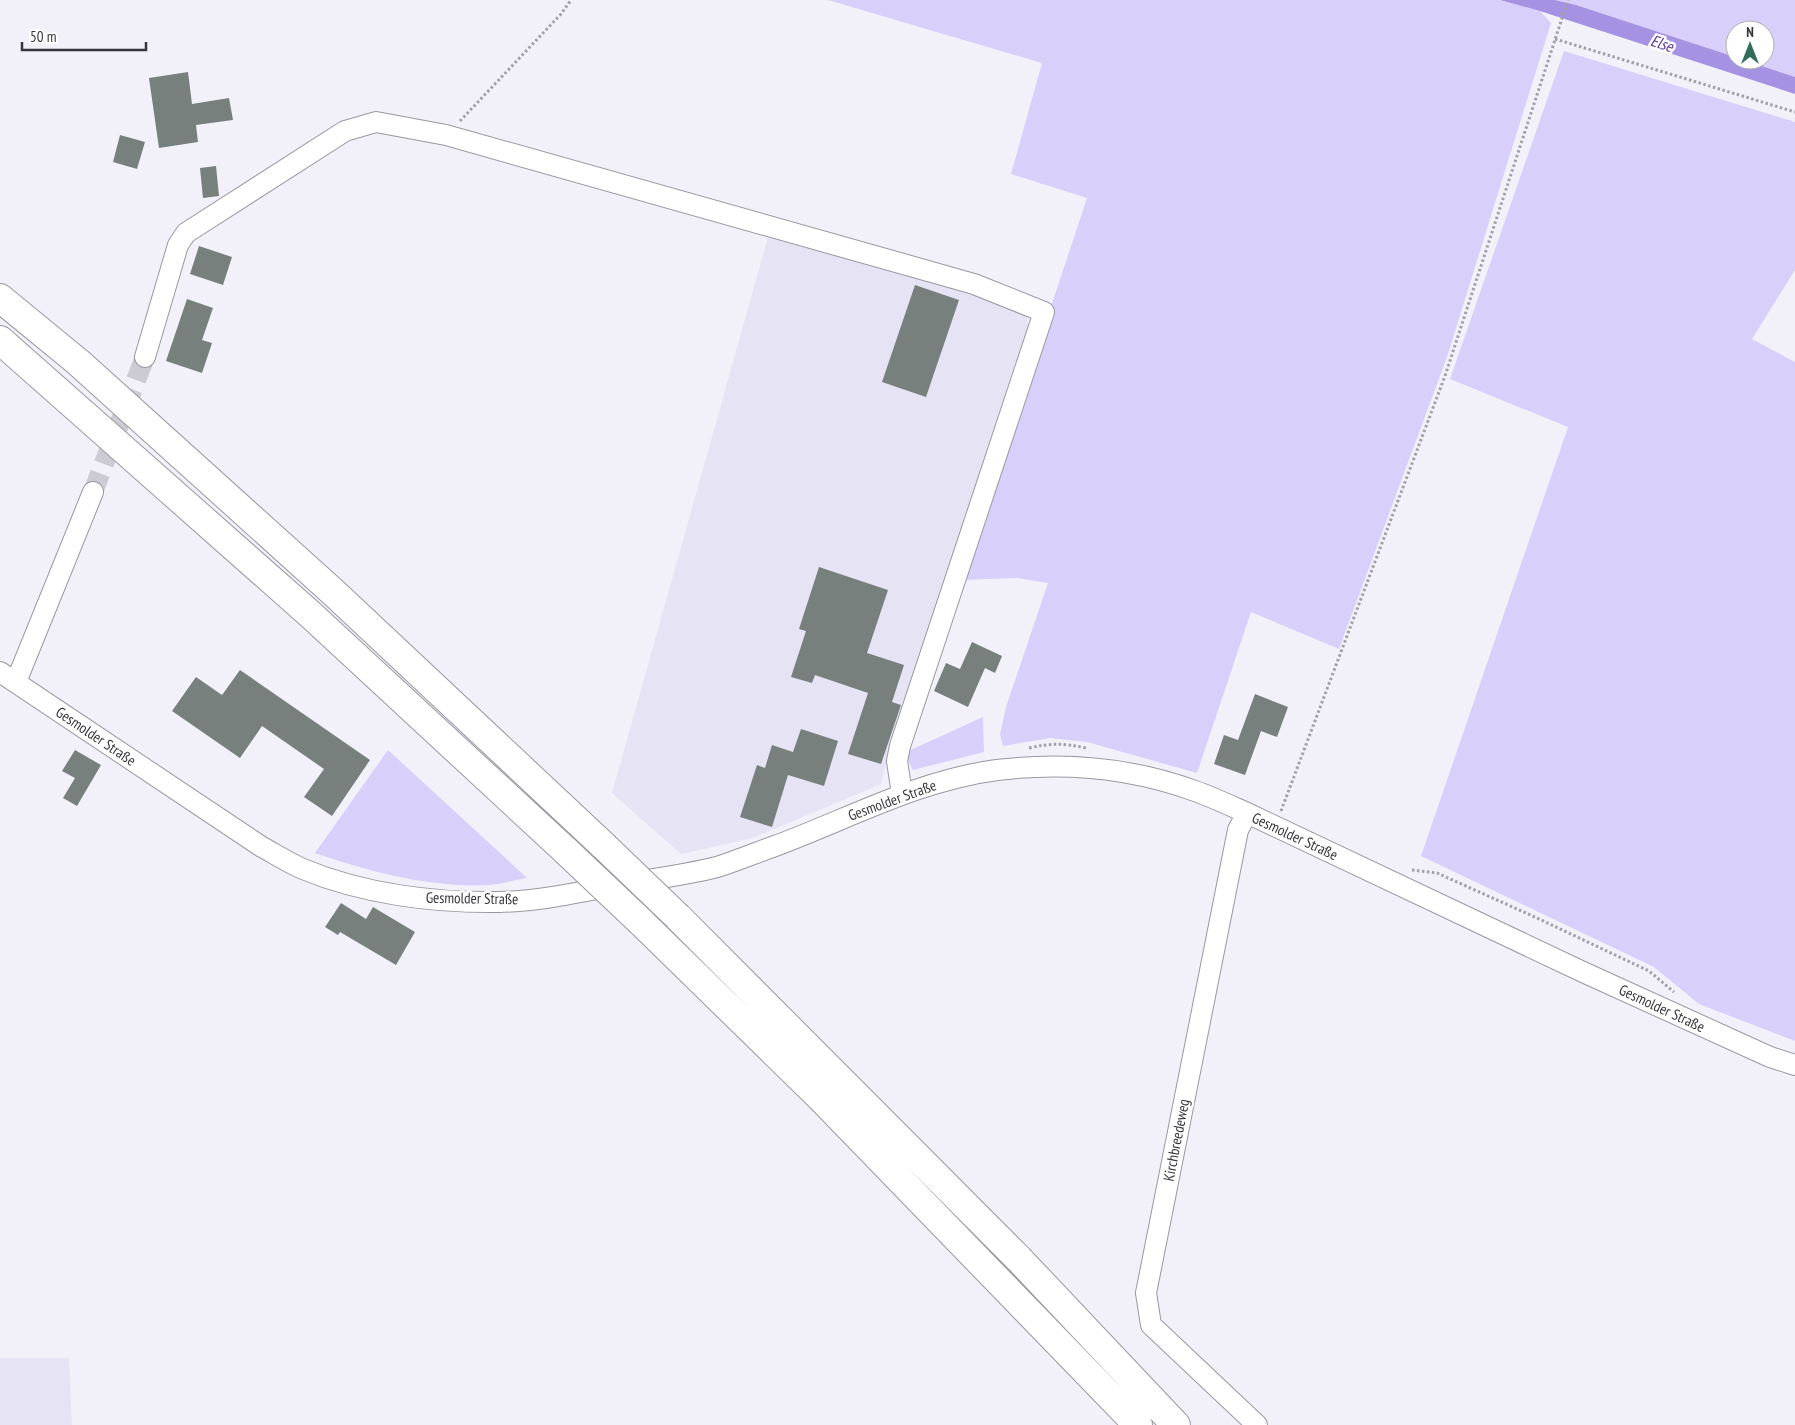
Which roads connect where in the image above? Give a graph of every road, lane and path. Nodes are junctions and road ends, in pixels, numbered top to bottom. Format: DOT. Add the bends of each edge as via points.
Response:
graph roads {
  1 [pos="571,0"];
  2 [pos="1568,0"];
  3 [pos="1555,39"];
  4 [pos="1795,112"];
  5 [pos="446,135"];
  6 [pos="0,298"];
  7 [pos="0,340"];
  8 [pos="145,357"];
  9 [pos="92,492"];
  10 [pos="8,677"];
  11 [pos="902,794"];
  12 [pos="1246,813"];
  13 [pos="1273,825"];
  14 [pos="1795,1065"];
  15 [pos="1138,1425"];
  16 [pos="1176,1425"];
  17 [pos="1257,1425"];
  1 -- 5 [label="path"];
  2 -- 3 [label="path"];
  3 -- 4 [label="path"];
  3 -- 13 [label="path" via="1445,376 1280,814"];
  5 -- 8 [label="street" via="376,122 345,131 186,233 178,245"];
  5 -- 11 [label="street" via="974,284 1044,312 900,746 897,761"];
  6 -- 16 [label="highway, bridge" via="78,362 333,592 604,846 1019,1259"];
  7 -- 15 [label="highway, bridge" via="311,615 641,922 822,1099"];
  9 -- 10 [label="street"];
  10 -- 11 [label="street, Gesmolder Straße" via="262,847 302,868 387,893 501,902 699,871 769,848"];
  11 -- 12 [label="street, Gesmolder Straße" via="996,770 1084,767 1146,777 1194,790"];
  12 -- 13 [label="street, Gesmolder Straße"];
  12 -- 17 [label="street, Kirchbreedeweg" via="1238,830 1146,1293 1151,1325"];
  13 -- 14 [label="street, Gesmolder Straße" via="1583,972 1770,1057"];
}
